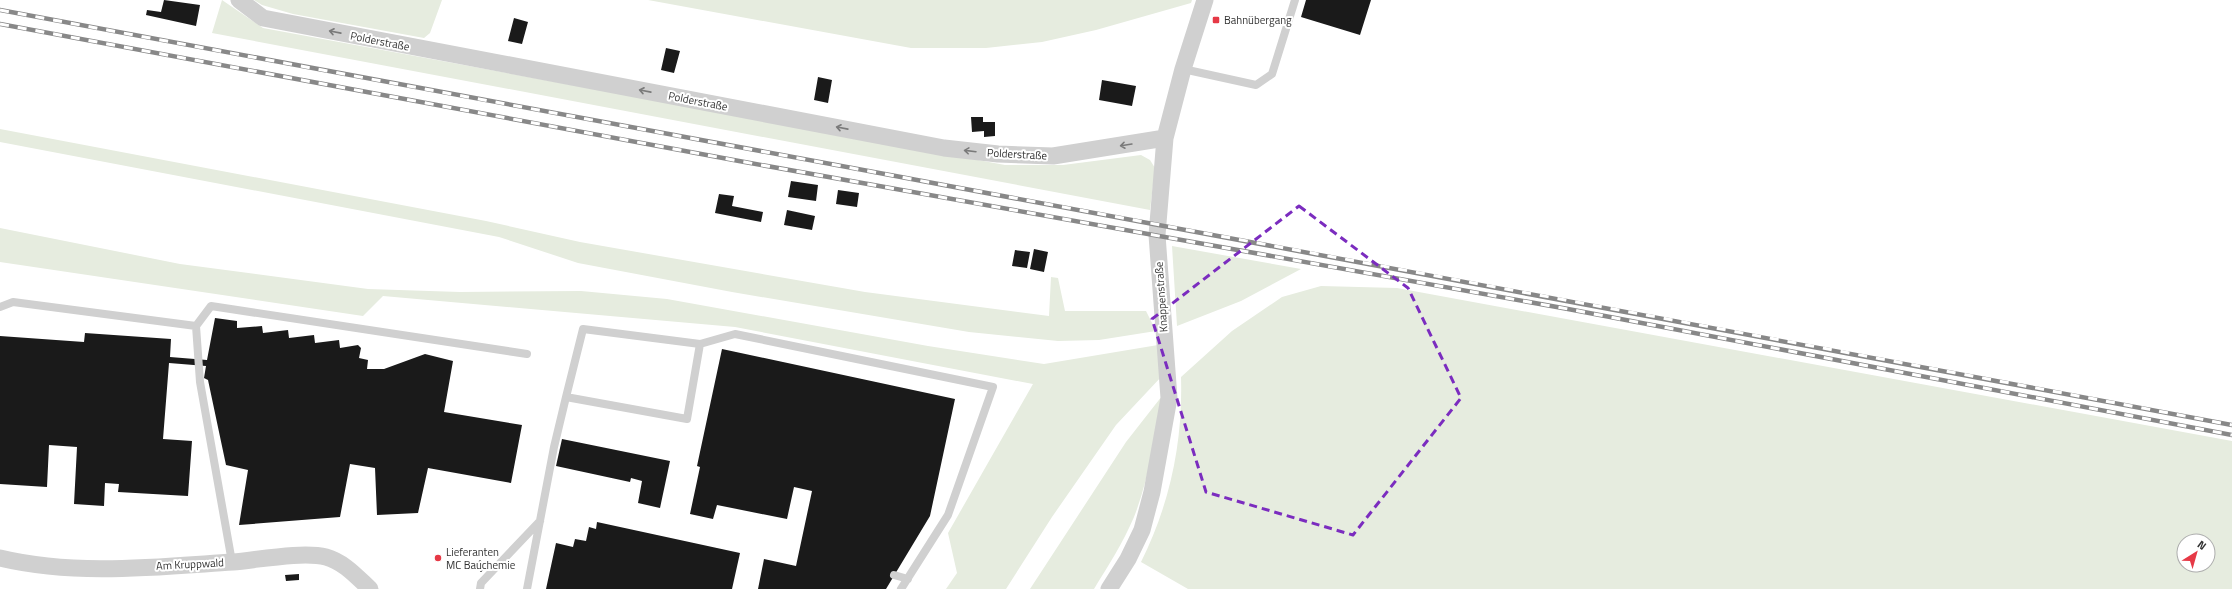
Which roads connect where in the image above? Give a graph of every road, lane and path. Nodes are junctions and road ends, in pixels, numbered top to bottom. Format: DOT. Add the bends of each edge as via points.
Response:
graph roads {
  1 [pos="239,0"];
  2 [pos="1205,0"];
  3 [pos="1294,0"];
  4 [pos="1183,69"];
  5 [pos="1165,138"];
  6 [pos="0,307"];
  7 [pos="196,326"];
  8 [pos="700,344"];
  9 [pos="527,354"];
  10 [pos="566,397"];
  11 [pos="540,520"];
  12 [pos="0,558"];
  13 [pos="232,562"];
  14 [pos="894,575"];
  15 [pos="908,579"];
  16 [pos="370,589"];
  17 [pos="480,589"];
  18 [pos="527,589"];
  19 [pos="901,589"];
  20 [pos="1109,589"];
  5 -- 1 [label="street, Polderstraße, one-way" via="1053,156 998,154 944,148 263,18"];
  2 -- 4 [label="street, Knappenstraße"];
  3 -- 4 [label="lane" via="1272,74 1256,85"];
  4 -- 5 [label="street, Knappenstraße"];
  5 -- 20 [label="street, Knappenstraße" via="1157,235 1168,398 1152,492 1142,530 1128,560"];
  6 -- 7 [label="lane" via="13,302"];
  7 -- 9 [label="lane" via="211,306"];
  7 -- 13 [label="lane" via="200,382"];
  8 -- 10 [label="lane" via="583,328"];
  8 -- 10 [label="lane" via="687,419"];
  8 -- 15 [label="lane" via="734,334 993,387 948,515"];
  10 -- 11 [label="lane"];
  11 -- 17 [label="lane" via="481,583"];
  11 -- 18 [label="lane"];
  12 -- 13 [label="street, Am Kruppwald" via="83,569"];
  13 -- 16 [label="street, Am Kruppwald" via="305,555 326,557 348,567"];
  14 -- 15 [label="lane"];
  15 -- 19 [label="lane"];
}
